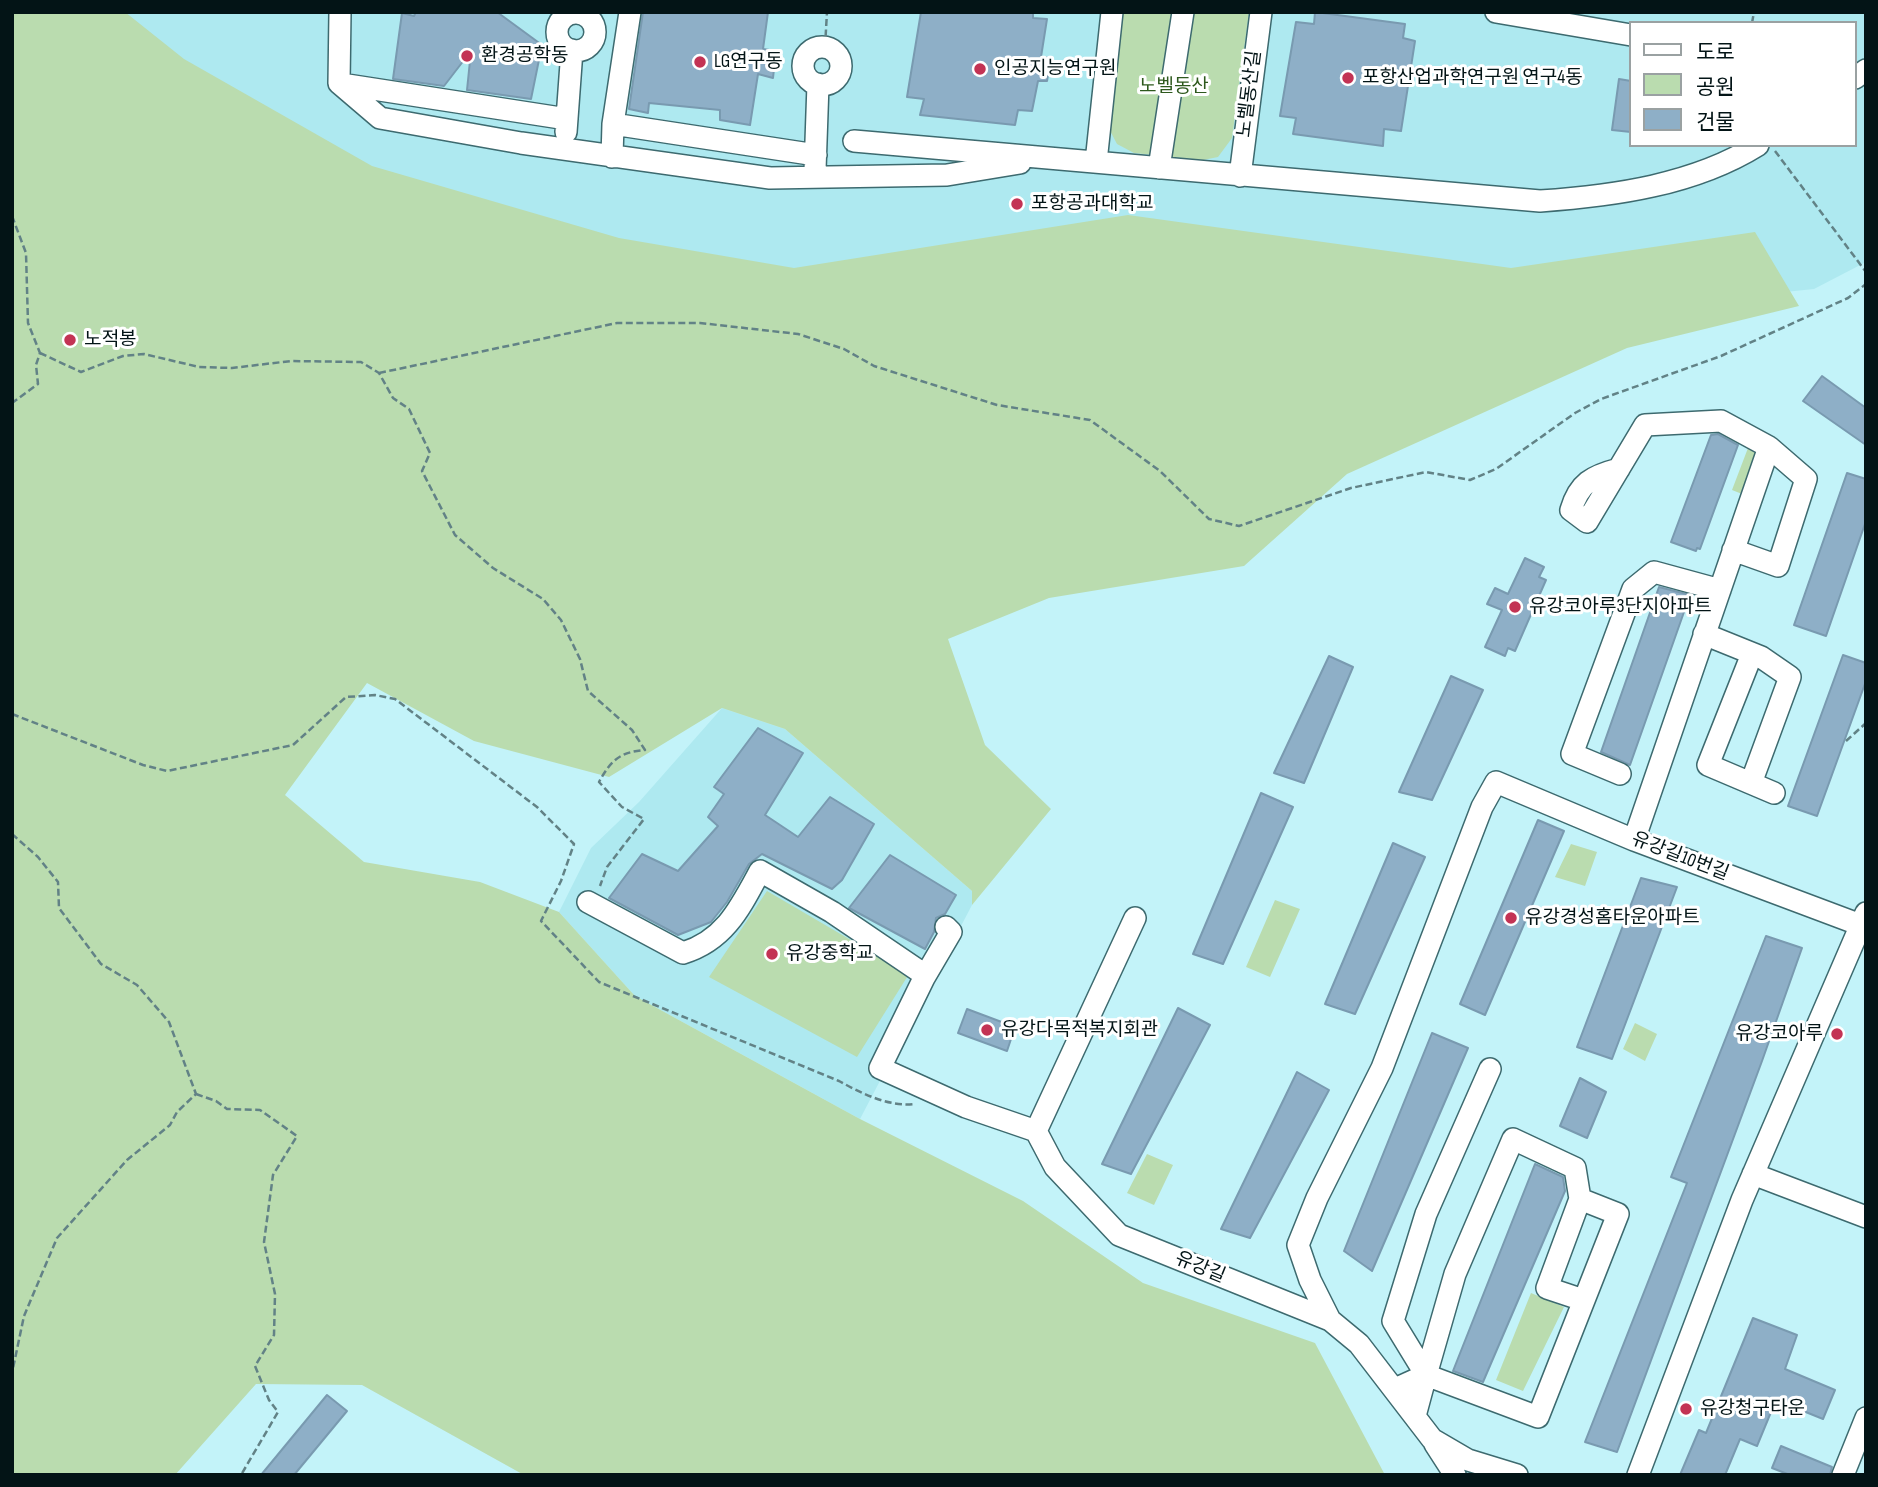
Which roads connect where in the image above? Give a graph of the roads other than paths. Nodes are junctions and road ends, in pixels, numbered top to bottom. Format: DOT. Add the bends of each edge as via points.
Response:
graph roads {
  1 [pos="340,12"];
  2 [pos="574,12"];
  3 [pos="630,12"];
  4 [pos="1112,12"];
  5 [pos="1183,12"];
  6 [pos="1261,12"];
  7 [pos="1496,12"];
  8 [pos="1630,35"];
  9 [pos="825,47"];
  10 [pos="339,83"];
  11 [pos="568,120"];
  12 [pos="613,124"];
  13 [pos="854,141"];
  14 [pos="1756,147"];
  15 [pos="565,150"];
  16 [pos="816,155"];
  17 [pos="612,157"];
  18 [pos="1046,158"];
  19 [pos="1096,162"];
  20 [pos="1159,168"];
  21 [pos="1240,176"];
  22 [pos="815,178"];
  23 [pos="1769,447"];
  24 [pos="1619,469"];
  25 [pos="1733,550"];
  26 [pos="1720,590"];
  27 [pos="1704,634"];
  28 [pos="1752,654"];
  29 [pos="1620,774"];
  30 [pos="1751,783"];
  31 [pos="1774,793"];
  32 [pos="1634,840"];
  33 [pos="590,903"];
  34 [pos="1135,918"];
  35 [pos="1864,922"];
  36 [pos="946,927"];
  37 [pos="925,975"];
  38 [pos="1490,1069"];
  39 [pos="1036,1131"];
  40 [pos="1753,1174"];
  41 [pos="1580,1199"];
  42 [pos="1866,1217"];
  43 [pos="1583,1300"];
  44 [pos="1330,1320"];
  45 [pos="1426,1375"];
  46 [pos="1395,1388"];
  47 [pos="1415,1416"];
  48 [pos="1866,1418"];
  49 [pos="1432,1439"];
  50 [pos="1455,1475"];
  51 [pos="1517,1475"];
  52 [pos="1639,1475"];
  53 [pos="1843,1475"];
  1 -- 10 [label="street"];
  2 -- 11 [label="street" via="591,20 595,32 585,48 572,50"];
  3 -- 12 [label="street"];
  4 -- 19 [label="street"];
  5 -- 20 [label="street"];
  6 -- 21 [label="street, 노벨동산길"];
  7 -- 8 [label="street"];
  9 -- 16 [label="street" via="839,58 841,69 830,83 818,84"];
  10 -- 11 [label="street"];
  10 -- 15 [label="street" via="380,118"];
  11 -- 15 [label="street"];
  12 -- 16 [label="street"];
  12 -- 17 [label="street"];
  13 -- 18 [label="street"];
  14 -- 21 [label="street" via="1726,163 1654,186 1540,201"];
  15 -- 17 [label="street"];
  16 -- 22 [label="street"];
  17 -- 22 [label="street" via="770,178"];
  18 -- 19 [label="street"];
  18 -- 22 [label="street" via="947,175"];
  19 -- 20 [label="street"];
  20 -- 21 [label="street"];
  23 -- 24 [label="street" via="1721,421 1645,425"];
  23 -- 25 [label="street"];
  23 -- 25 [label="street" via="1805,479 1778,566"];
  25 -- 26 [label="street"];
  26 -- 27 [label="street"];
  26 -- 29 [label="street" via="1654,572 1633,589 1572,754"];
  27 -- 28 [label="street"];
  27 -- 32 [label="street"];
  28 -- 30 [label="street" via="1790,677"];
  28 -- 30 [label="street" via="1708,765"];
  30 -- 31 [label="street"];
  32 -- 35 [label="street, 유강길10번길"];
  32 -- 44 [label="street, 유강길10번길" via="1496,782 1482,807 1382,1068 1298,1245"];
  33 -- 37 [label="street" via="682,953 706,946 740,909 760,871 832,912"];
  34 -- 39 [label="street"];
  35 -- 40 [label="street"];
  36 -- 37 [label="street" via="951,932"];
  37 -- 39 [label="street" via="880,1068 966,1107"];
  38 -- 45 [label="street" via="1426,1214 1393,1321"];
  39 -- 44 [label="street, 유강길" via="1055,1167 1119,1235"];
  40 -- 42 [label="street"];
  40 -- 52 [label="street"];
  41 -- 43 [label="street" via="1547,1288"];
  41 -- 43 [label="street" via="1618,1214"];
  41 -- 45 [label="street" via="1575,1168 1513,1139 1455,1274"];
  43 -- 45 [label="street" via="1538,1417"];
  44 -- 46 [label="street, 유강길" via="1359,1344"];
  45 -- 46 [label="street"];
  45 -- 47 [label="street"];
  46 -- 47 [label="street, 유강길"];
  47 -- 49 [label="street, 유강길"];
  48 -- 53 [label="street"];
  49 -- 50 [label="street"];
  49 -- 51 [label="street, 유강길" via="1468,1460"];
}
